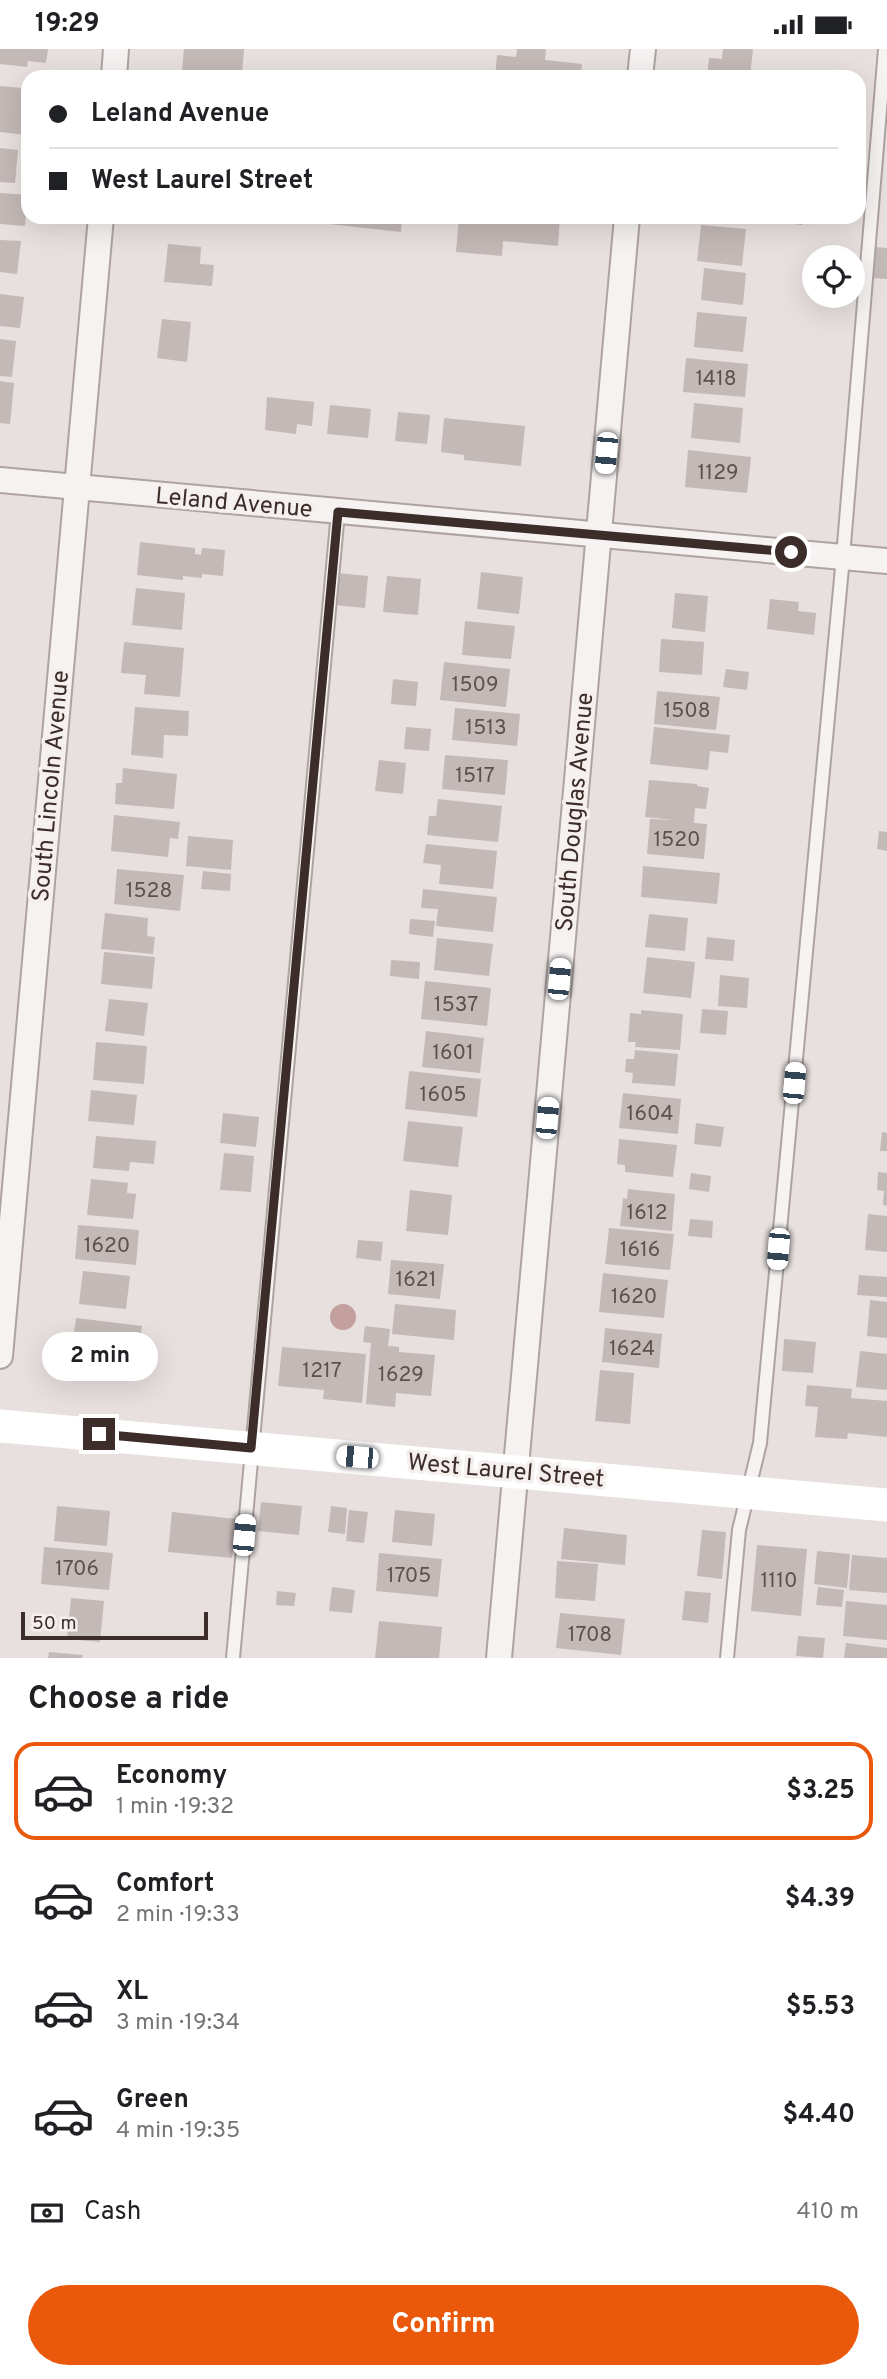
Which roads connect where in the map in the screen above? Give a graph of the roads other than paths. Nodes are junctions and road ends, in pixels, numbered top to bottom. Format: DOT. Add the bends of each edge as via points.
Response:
graph roads {
  1 [pos="117,49"];
  2 [pos="643,49"];
  3 [pos="885,49"];
  4 [pos="115,70"];
  5 [pos="641,70"];
  6 [pos="100,224"];
  7 [pos="626,224"];
  8 [pos="0,480"];
  9 [pos="76,488"];
  10 [pos="338,512"];
  11 [pos="600,535"];
  12 [pos="843,557"];
  13 [pos="887,561"];
  14 [pos="0,1356"];
  15 [pos="0,1426"];
  16 [pos="251,1448"];
  17 [pos="515,1470"];
  18 [pos="750,1491"];
  19 [pos="887,1504"];
  20 [pos="233,1658"];
  21 [pos="499,1658"];
  22 [pos="727,1658"];
  1 -- 4 [label="street"];
  2 -- 5 [label="street"];
  3 -- 12 [label="lane"];
  6 -- 9 [label="street, South Lincoln Avenue"];
  7 -- 11 [label="street, South Douglas Avenue"];
  8 -- 9 [label="street, Leland Avenue"];
  9 -- 10 [label="street, Leland Avenue"];
  9 -- 14 [label="street, South Lincoln Avenue"];
  10 -- 11 [label="street, Leland Avenue"];
  10 -- 16 [label="lane"];
  11 -- 12 [label="street, Leland Avenue"];
  11 -- 17 [label="street, South Douglas Avenue"];
  12 -- 13 [label="street, Leland Avenue"];
  12 -- 18 [label="lane" via="760,1443"];
  15 -- 16 [label="street, West Laurel Street"];
  16 -- 17 [label="street, West Laurel Street"];
  16 -- 20 [label="lane"];
  17 -- 18 [label="street, West Laurel Street"];
  17 -- 21 [label="street, South Douglas Avenue"];
  18 -- 19 [label="street, West Laurel Street"];
  18 -- 22 [label="lane" via="739,1530"];
}
